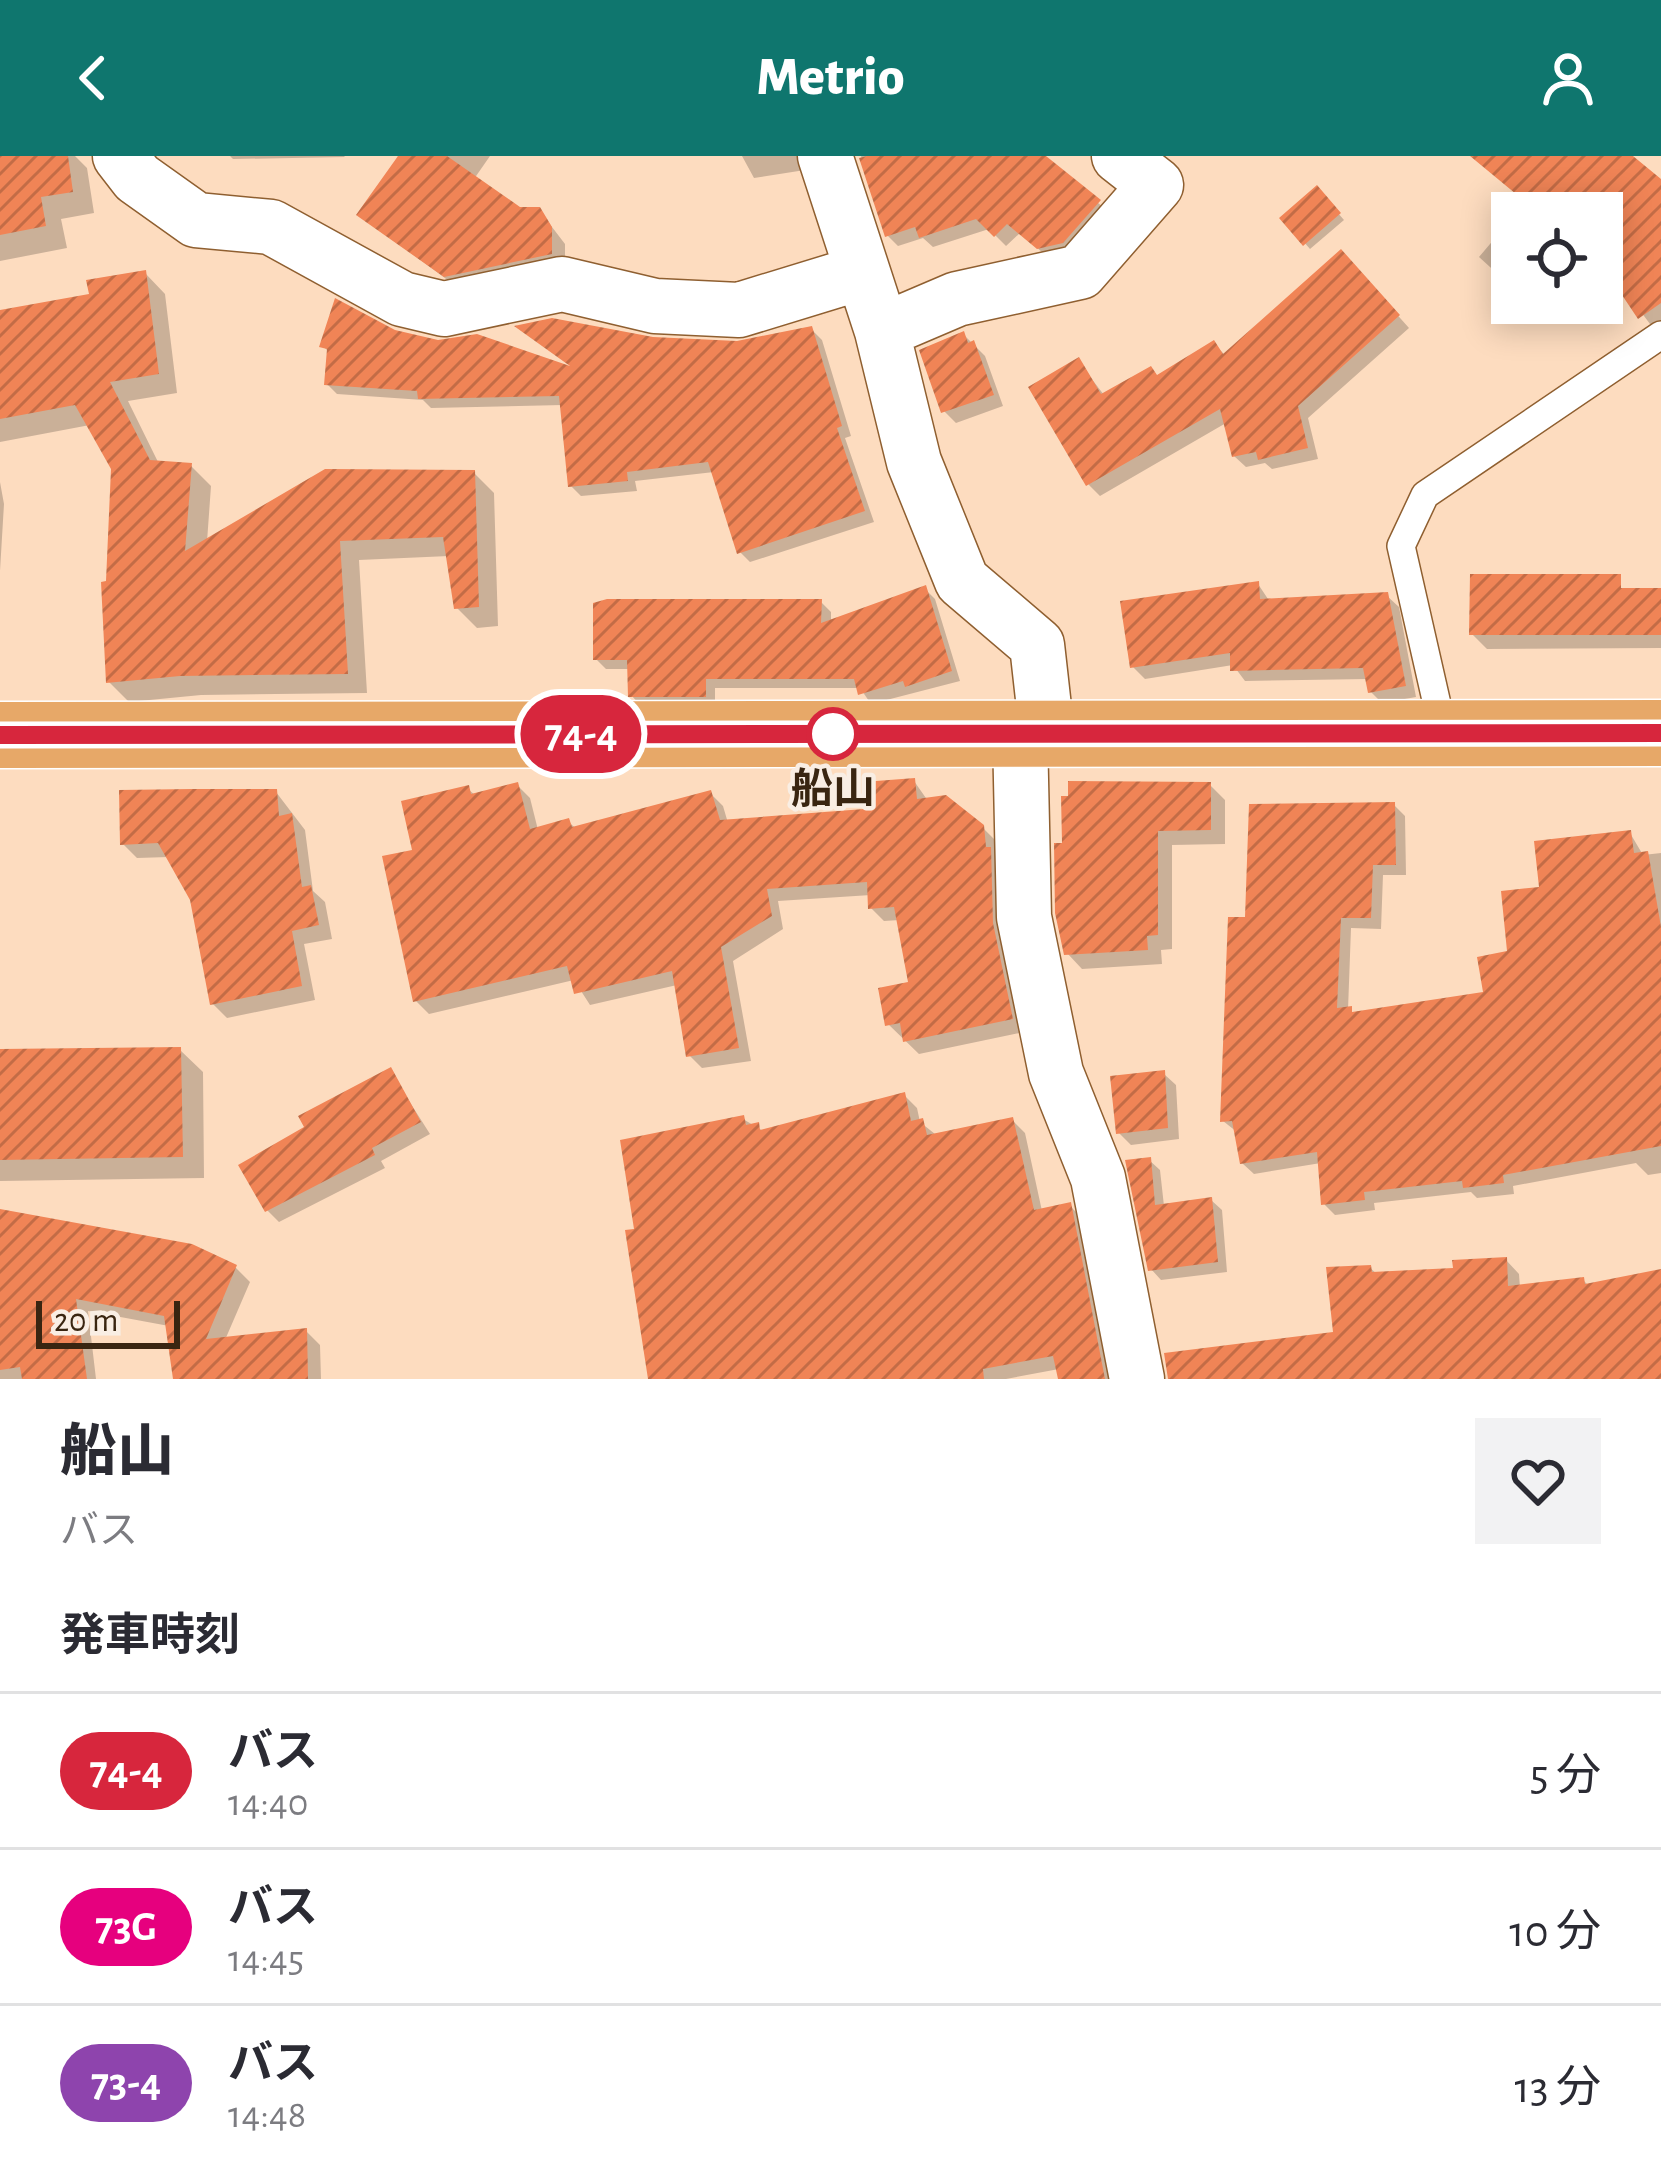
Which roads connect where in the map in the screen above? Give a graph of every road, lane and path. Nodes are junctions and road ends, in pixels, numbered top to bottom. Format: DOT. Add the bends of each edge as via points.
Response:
graph roads {
  1 [pos="120,156"];
  2 [pos="825,156"];
  3 [pos="1119,156"];
  4 [pos="860,273"];
  5 [pos="882,331"];
  6 [pos="1661,335"];
  7 [pos="1661,733"];
  8 [pos="1034,734"];
  9 [pos="0,735"];
  10 [pos="1444,735"];
  11 [pos="1137,1379"];
  1 -- 4 [label="street" via="196,220 272,227 402,298 444,309 562,284 656,306 739,310"];
  2 -- 4 [label="street"];
  3 -- 5 [label="street" via="1156,185 1080,272 957,299"];
  4 -- 5 [label="street"];
  5 -- 8 [label="street" via="914,462 962,580 1037,645"];
  6 -- 10 [label="lane" via="1425,495 1401,545"];
  7 -- 10 [label="highway"];
  8 -- 9 [label="highway"];
  8 -- 10 [label="highway"];
  8 -- 11 [label="street" via="1024,917 1056,1073 1099,1178"];
}
